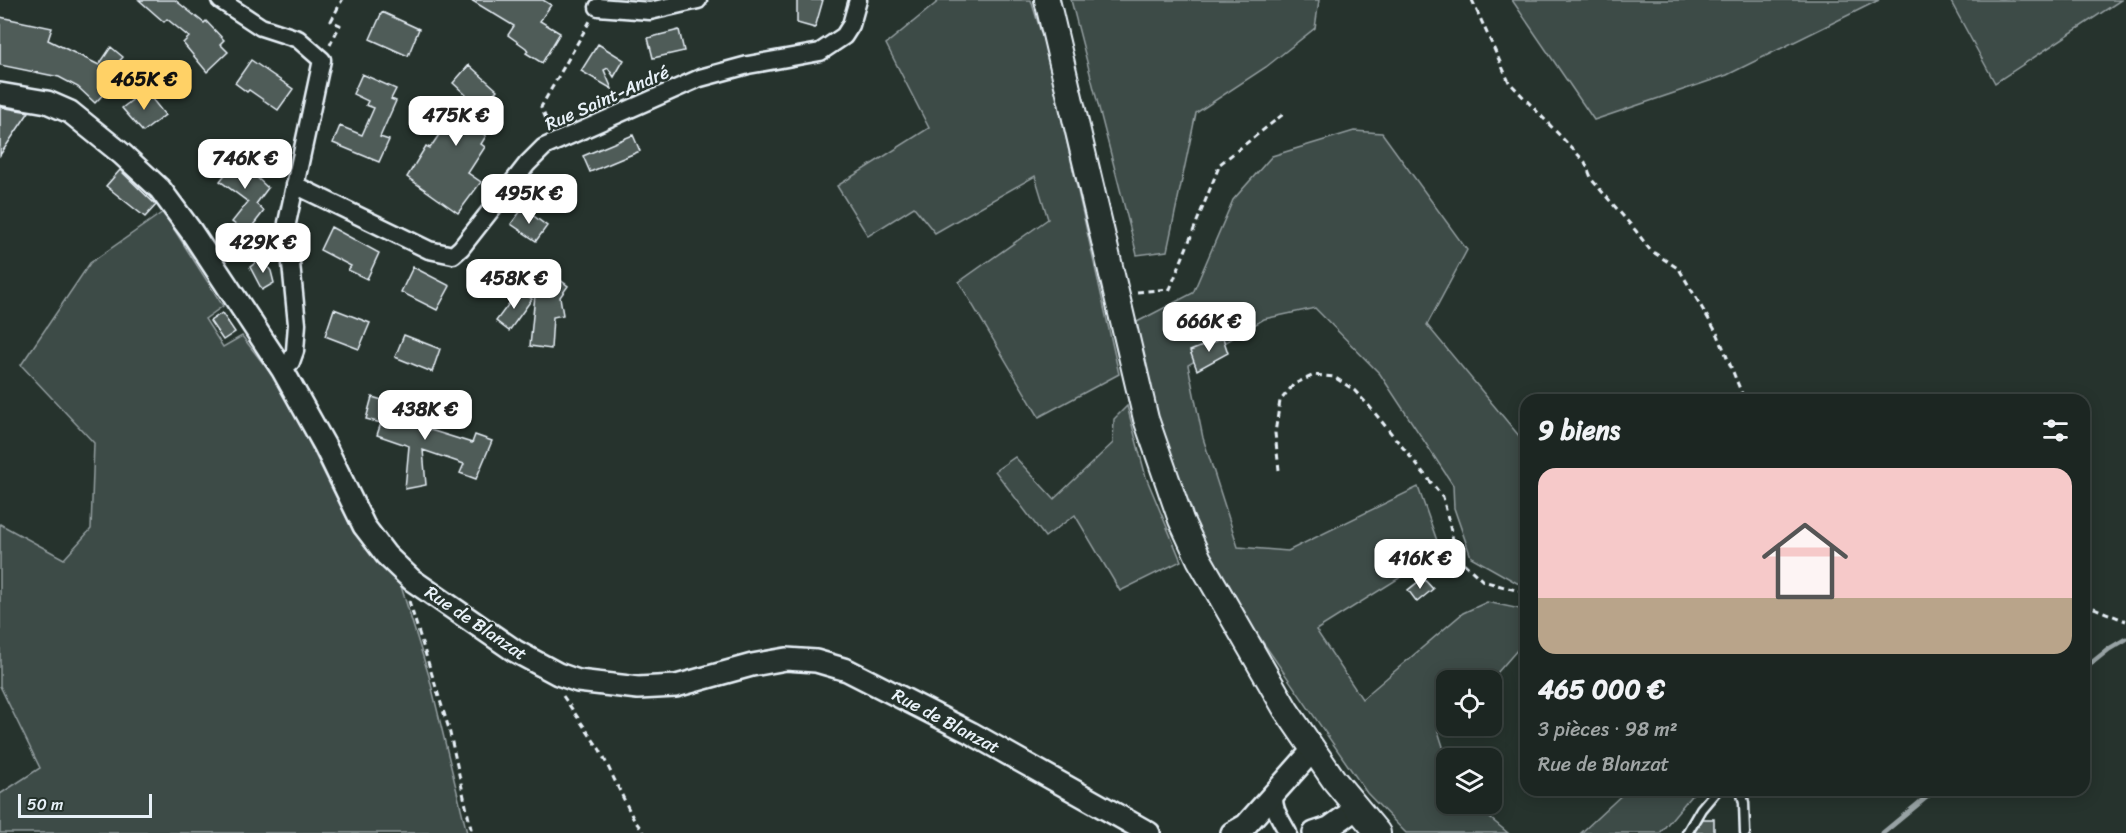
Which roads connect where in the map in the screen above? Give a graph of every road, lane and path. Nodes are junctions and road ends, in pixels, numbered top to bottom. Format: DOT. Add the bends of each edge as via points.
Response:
graph roads {
  1 [pos="220,0"];
  2 [pos="342,0"];
  3 [pos="698,0"];
  4 [pos="858,0"];
  5 [pos="1047,0"];
  6 [pos="1472,0"];
  7 [pos="598,7"];
  8 [pos="322,60"];
  9 [pos="0,94"];
  10 [pos="1286,112"];
  11 [pos="555,141"];
  12 [pos="296,185"];
  13 [pos="1117,294"];
  14 [pos="282,369"];
  15 [pos="1742,394"];
  16 [pos="1279,470"];
  17 [pos="412,580"];
  18 [pos="1520,591"];
  19 [pos="2090,606"];
  20 [pos="2126,621"];
  21 [pos="559,691"];
  22 [pos="1312,751"];
  23 [pos="1275,792"];
  24 [pos="1712,796"];
  25 [pos="1742,796"];
  26 [pos="1357,808"];
  27 [pos="472,833"];
  28 [pos="644,833"];
  29 [pos="1149,833"];
  30 [pos="1232,833"];
  31 [pos="1288,833"];
  32 [pos="1314,833"];
  33 [pos="1378,833"];
  34 [pos="1687,833"];
  35 [pos="1745,833"];
  1 -- 8 [label="street" via="261,27 298,39"];
  2 -- 8 [label="path" via="331,21 340,25"];
  3 -- 7 [label="street" via="650,11"];
  4 -- 11 [label="street, Rue Saint-André" via="844,36 820,52 700,78"];
  5 -- 13 [label="main road"];
  6 -- 15 [label="path" via="1509,82 1585,162 1592,180 1650,250 1679,269 1718,335"];
  7 -- 11 [label="path" via="541,107"];
  8 -- 12 [label="street"];
  9 -- 14 [label="street, Rue de Blanzat" via="59,106 142,171 174,206"];
  10 -- 13 [label="path" via="1220,164 1170,289"];
  11 -- 12 [label="street, Rue Saint-André" via="535,155 453,255 429,250"];
  12 -- 14 [label="street" via="287,223 296,343 291,362"];
  13 -- 22 [label="main road" via="1146,419 1181,520 1199,560"];
  14 -- 17 [label="street, Rue de Blanzat" via="364,526"];
  16 -- 18 [label="path" via="1275,434 1280,401 1294,384 1314,375 1334,377 1369,405 1443,497 1458,557 1483,581"];
  17 -- 27 [label="path" via="406,590 449,729"];
  17 -- 29 [label="street, Rue de Blanzat" via="515,651 578,681 618,687 676,686 786,659 816,661 847,670 971,733"];
  19 -- 20 [label="path"];
  21 -- 28 [label="path" via="600,750"];
  22 -- 23 [label="street"];
  22 -- 26 [label="main road"];
  23 -- 30 [label="street" via="1246,825"];
  23 -- 31 [label="street" via="1276,811"];
  24 -- 34 [label="lane"];
  25 -- 35 [label="lane"];
  26 -- 32 [label="street" via="1329,828"];
  26 -- 33 [label="main road"];
}
